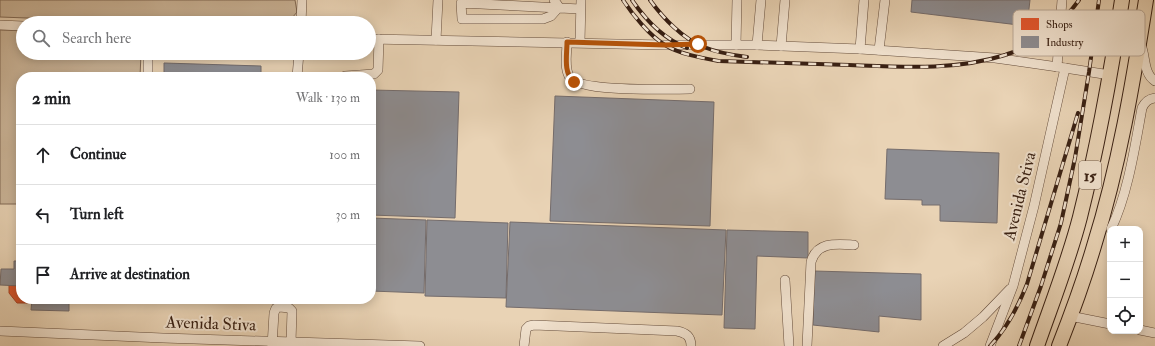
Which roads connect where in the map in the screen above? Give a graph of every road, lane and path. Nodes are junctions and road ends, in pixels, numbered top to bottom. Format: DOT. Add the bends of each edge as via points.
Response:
graph roads {
  1 [pos="302,0"];
  2 [pos="438,0"];
  3 [pos="737,0"];
  4 [pos="761,0"];
  5 [pos="785,0"];
  6 [pos="864,0"];
  7 [pos="885,0"];
  8 [pos="1062,0"];
  9 [pos="1122,0"];
  10 [pos="1146,0"];
  11 [pos="462,2"];
  12 [pos="556,4"];
  13 [pos="580,5"];
  14 [pos="1062,10"];
  15 [pos="1120,10"];
  16 [pos="1145,10"];
  17 [pos="301,16"];
  18 [pos="0,25"];
  19 [pos="16,26"];
  20 [pos="379,39"];
  21 [pos="436,40"];
  22 [pos="567,42"];
  23 [pos="580,42"];
  24 [pos="736,45"];
  25 [pos="757,45"];
  26 [pos="781,46"];
  27 [pos="860,49"];
  28 [pos="879,50"];
  29 [pos="1061,56"];
  30 [pos="1113,56"];
  31 [pos="1137,56"];
  32 [pos="1144,56"];
  33 [pos="148,60"];
  34 [pos="298,60"];
  35 [pos="1061,68"];
  36 [pos="148,72"];
  37 [pos="297,72"];
  38 [pos="376,72"];
  39 [pos="1110,75"];
  40 [pos="1155,81"];
  41 [pos="690,89"];
  42 [pos="1155,98"];
  43 [pos="1112,226"];
  44 [pos="1107,234"];
  45 [pos="854,245"];
  46 [pos="1094,246"];
  47 [pos="785,280"];
  48 [pos="1012,286"];
  49 [pos="1070,316"];
  50 [pos="1107,323"];
  51 [pos="0,331"];
  52 [pos="1143,331"];
  53 [pos="1155,333"];
  54 [pos="163,342"];
  55 [pos="291,342"];
  56 [pos="272,344"];
  57 [pos="420,346"];
  58 [pos="524,346"];
  59 [pos="692,346"];
  60 [pos="788,346"];
  61 [pos="807,346"];
  62 [pos="944,346"];
  63 [pos="990,346"];
  64 [pos="1037,346"];
  65 [pos="1060,346"];
  1 -- 17 [label="street"];
  2 -- 21 [label="street"];
  3 -- 24 [label="street"];
  4 -- 25 [label="street"];
  5 -- 26 [label="street"];
  6 -- 27 [label="street"];
  7 -- 28 [label="street"];
  8 -- 14 [label="street, Avenida Stiva"];
  9 -- 15 [label="highway, 15"];
  10 -- 16 [label="highway, 15"];
  11 -- 12 [label="street"];
  11 -- 12 [label="street" via="462,19 543,19 551,16"];
  12 -- 13 [label="street"];
  13 -- 23 [label="street"];
  18 -- 19 [label="street"];
  20 -- 21 [label="street"];
  20 -- 38 [label="street"];
  21 -- 22 [label="street"];
  22 -- 23 [label="street"];
  22 -- 41 [label="street" via="568,76 579,84 608,88"];
  23 -- 24 [label="street"];
  24 -- 25 [label="street"];
  25 -- 26 [label="street"];
  26 -- 27 [label="street"];
  27 -- 28 [label="street"];
  28 -- 35 [label="street" via="995,58"];
  29 -- 35 [label="street, Avenida Stiva"];
  30 -- 39 [label="highway, 15"];
  31 -- 46 [label="highway, 15" via="1116,163"];
  32 -- 40 [label="street" via="1147,72"];
  33 -- 36 [label="street"];
  34 -- 37 [label="street"];
  35 -- 39 [label="street"];
  35 -- 48 [label="street, Avenida Stiva" via="1034,206"];
  39 -- 64 [label="highway, 15" via="1080,218"];
  42 -- 43 [label="street" via="1145,102 1142,108 1131,165"];
  44 -- 46 [label="street"];
  45 -- 61 [label="street" via="826,246 816,251 813,256"];
  46 -- 49 [label="highway, 15"];
  47 -- 60 [label="street"];
  48 -- 62 [label="street, Avenida Stiva" via="964,333"];
  48 -- 63 [label="street"];
  49 -- 50 [label="street"];
  49 -- 65 [label="highway, 15"];
  51 -- 54 [label="street, Avenida Stiva"];
  52 -- 53 [label="street"];
  54 -- 56 [label="street, Avenida Stiva"];
  55 -- 56 [label="street, Avenida Stiva"];
  55 -- 56 [label="street" via="292,311 280,307 276,308 274,313"];
  55 -- 57 [label="street, Avenida Stiva"];
  58 -- 59 [label="street" via="526,329 534,325 677,331 688,335"];
}
